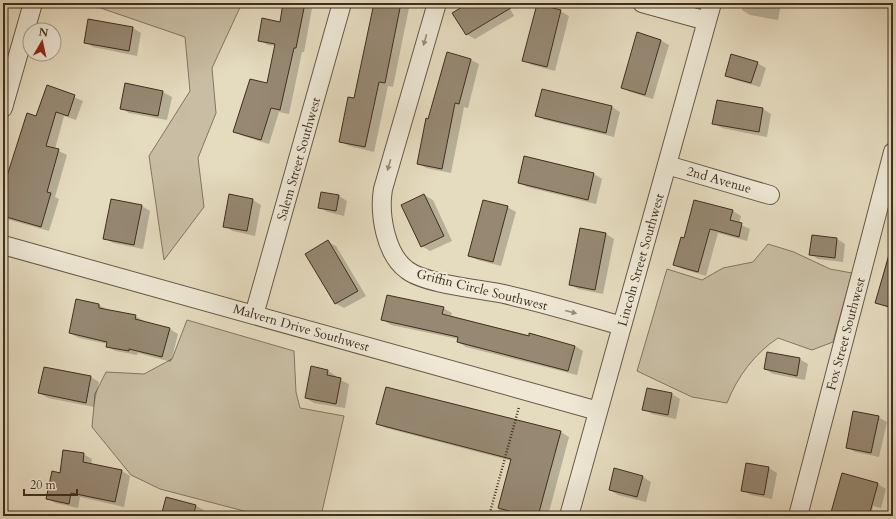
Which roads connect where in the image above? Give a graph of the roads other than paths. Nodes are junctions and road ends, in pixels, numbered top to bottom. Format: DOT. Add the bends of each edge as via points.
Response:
graph roads {
  1 [pos="33,3"];
  2 [pos="342,3"];
  3 [pos="437,3"];
  4 [pos="642,3"];
  5 [pos="712,3"];
  6 [pos="707,21"];
  7 [pos="3,108"];
  8 [pos="893,152"];
  9 [pos="667,165"];
  10 [pos="770,195"];
  11 [pos="3,245"];
  12 [pos="254,315"];
  13 [pos="622,326"];
  14 [pos="598,411"];
  15 [pos="569,516"];
  16 [pos="798,516"];
  1 -- 7 [label="street"];
  2 -- 12 [label="street, Salem Street Southwest"];
  3 -- 13 [label="street, Griffin Circle Southwest, one-way" via="382,189 381,218 396,259 407,270 423,278 505,294"];
  4 -- 6 [label="street"];
  5 -- 6 [label="street, Lincoln Street Southwest"];
  6 -- 9 [label="street, Lincoln Street Southwest"];
  8 -- 16 [label="street, Fox Street Southwest"];
  9 -- 10 [label="street, 2nd Avenue"];
  9 -- 13 [label="street, Lincoln Street Southwest"];
  11 -- 12 [label="street, Malvern Drive Southwest"];
  12 -- 14 [label="street, Malvern Drive Southwest"];
  13 -- 14 [label="street, Lincoln Street Southwest"];
  14 -- 15 [label="street, Lincoln Street Southwest"];
}
